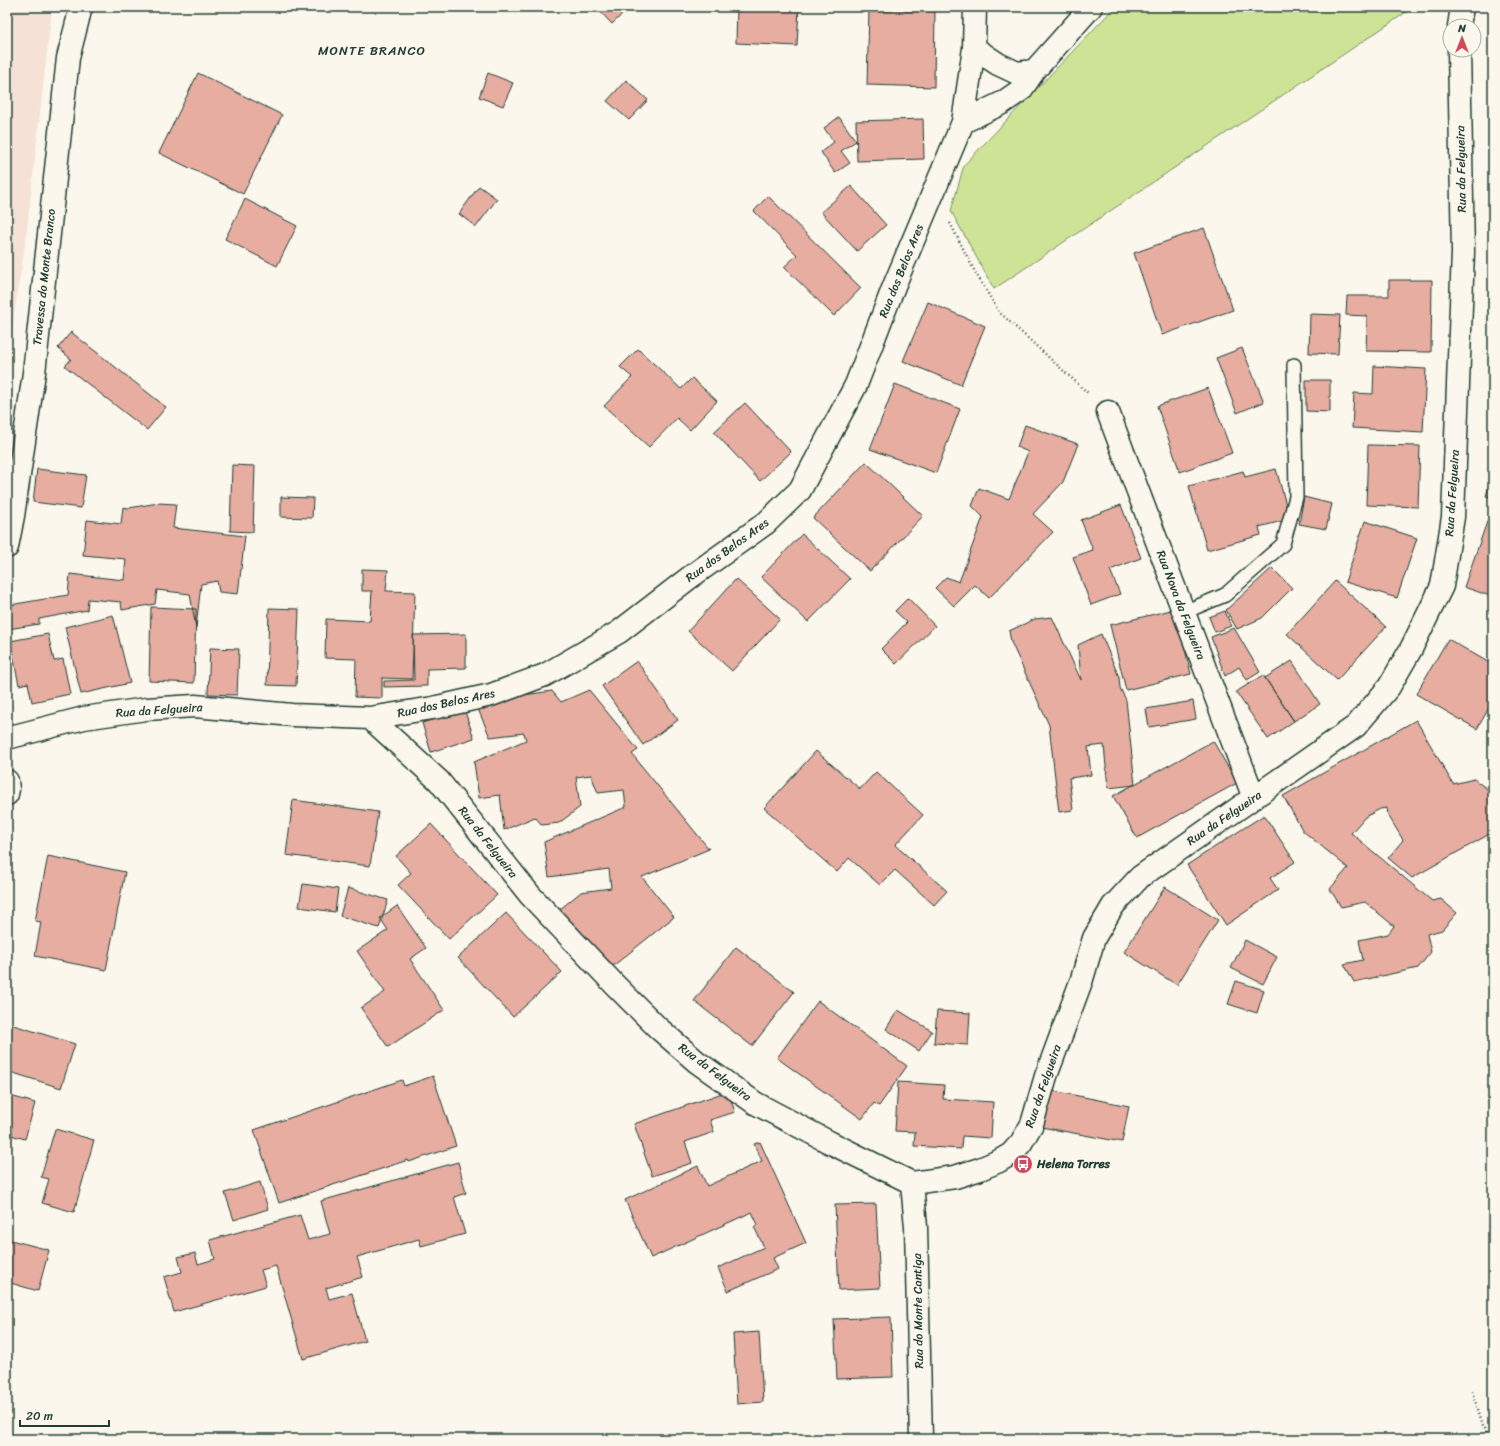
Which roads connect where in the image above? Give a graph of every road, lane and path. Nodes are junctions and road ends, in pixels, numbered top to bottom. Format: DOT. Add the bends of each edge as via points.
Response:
graph roads {
  1 [pos="82,7"];
  2 [pos="975,7"];
  3 [pos="1091,7"];
  4 [pos="1462,7"];
  5 [pos="1460,18"];
  6 [pos="974,48"];
  7 [pos="1459,58"];
  8 [pos="1034,70"];
  9 [pos="963,122"];
  10 [pos="934,193"];
  11 [pos="1294,365"];
  12 [pos="1108,412"];
  13 [pos="7,547"];
  14 [pos="1184,612"];
  15 [pos="370,718"];
  16 [pos="7,738"];
  17 [pos="7,780"];
  18 [pos="7,794"];
  19 [pos="1254,798"];
  20 [pos="912,1183"];
  21 [pos="1472,1391"];
  22 [pos="921,1439"];
  23 [pos="1487,1439"];
  1 -- 13 [label="street, Travessa do Monte Branco" via="68,58 34,373"];
  2 -- 6 [label="street, Rua dos Belos Ares"];
  3 -- 8 [label="street"];
  4 -- 5 [label="street"];
  6 -- 8 [label="street" via="1017,73"];
  6 -- 9 [label="street, Rua dos Belos Ares"];
  7 -- 19 [label="street, Rua da Felgueira" via="1462,260 1453,517 1442,586 1389,688 1356,726"];
  8 -- 9 [label="street" via="1021,90"];
  9 -- 10 [label="street, Rua dos Belos Ares"];
  10 -- 12 [label="path" via="975,272 1000,312"];
  10 -- 15 [label="street, Rua dos Belos Ares" via="894,286 856,385 800,490 766,523 619,632 545,675 491,695"];
  11 -- 14 [label="lane" via="1296,497 1283,544 1225,595"];
  12 -- 14 [label="street, Rua Nova da Felgueira"];
  14 -- 19 [label="street, Rua Nova da Felgueira"];
  15 -- 16 [label="street, Rua da Felgueira" via="292,715 194,706 146,709 84,718"];
  15 -- 20 [label="street, Rua da Felgueira" via="439,781 530,895 616,986 697,1062 756,1103"];
  17 -- 18 [label="street"];
  19 -- 20 [label="street, Rua da Felgueira" via="1140,877 1113,906 1094,938 1032,1124 1021,1143 1011,1154 980,1169 955,1177"];
  20 -- 22 [label="street, Rua do Monte Cantiga" via="916,1227"];
  21 -- 23 [label="path"];
}
